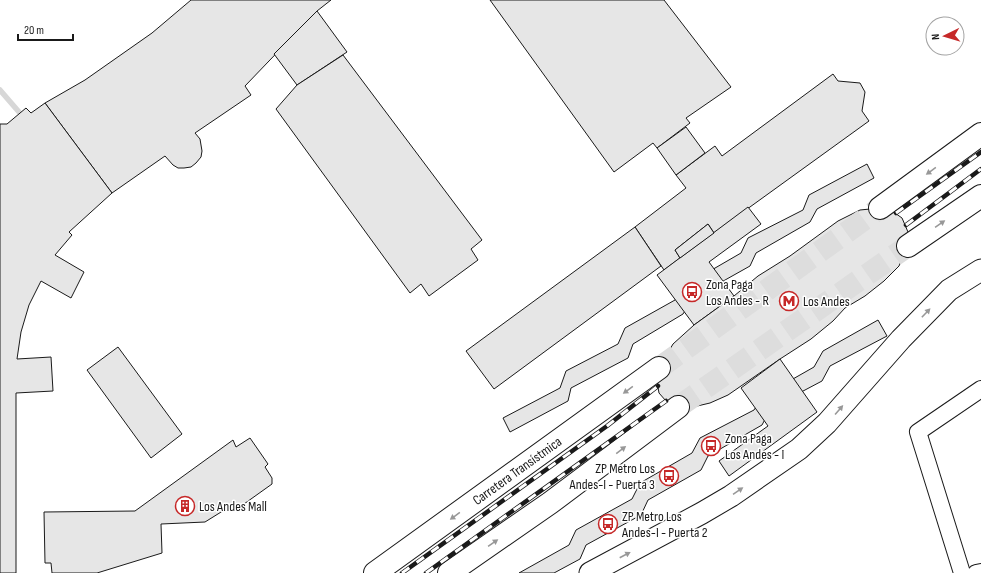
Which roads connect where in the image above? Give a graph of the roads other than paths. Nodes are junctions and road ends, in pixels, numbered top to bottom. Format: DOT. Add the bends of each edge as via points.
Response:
graph roads {
  1 [pos="981,134"];
  2 [pos="981,196"];
  3 [pos="880,208"];
  4 [pos="908,246"];
  5 [pos="981,270"];
  6 [pos="659,368"];
  7 [pos="981,388"];
  8 [pos="678,407"];
  9 [pos="981,572"];
  10 [pos="375,573"];
  11 [pos="449,573"];
  12 [pos="590,573"];
  13 [pos="962,573"];
  14 [pos="976,573"];
  1 -- 3 [label="main road, one-way"];
  4 -- 2 [label="main road, one-way"];
  12 -- 5 [label="street, one-way" via="731,496 799,449 827,423 901,339 949,290"];
  6 -- 10 [label="main road, Carretera Transístmica, one-way"];
  7 -- 13 [label="street" via="918,432"];
  11 -- 8 [label="main road, one-way" via="550,503"];
  9 -- 14 [label="street"];
}
